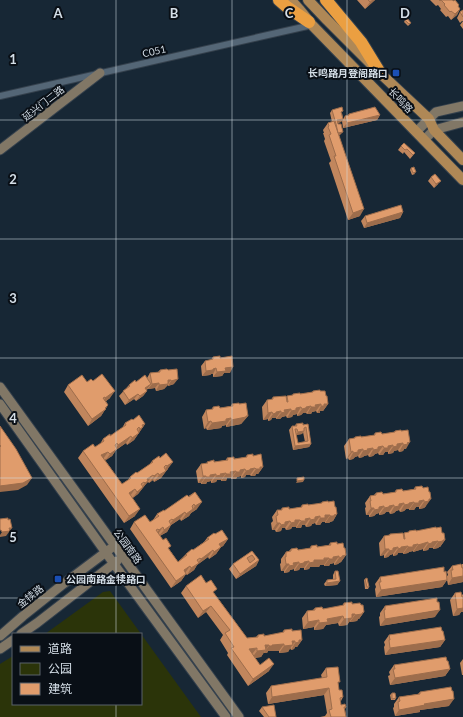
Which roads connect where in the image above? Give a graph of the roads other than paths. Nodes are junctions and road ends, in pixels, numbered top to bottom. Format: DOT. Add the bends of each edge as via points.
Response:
graph roads {
  1 [pos="279,0"];
  2 [pos="291,0"];
  3 [pos="308,0"];
  4 [pos="326,0"];
  5 [pos="332,0"];
  6 [pos="310,24"];
  7 [pos="380,72"];
  8 [pos="100,73"];
  9 [pos="0,96"];
  10 [pos="463,106"];
  11 [pos="429,119"];
  12 [pos="463,122"];
  13 [pos="434,130"];
  14 [pos="416,132"];
  15 [pos="424,140"];
  16 [pos="0,150"];
  17 [pos="463,160"];
  18 [pos="463,180"];
  19 [pos="0,387"];
  20 [pos="0,404"];
  21 [pos="115,546"];
  22 [pos="105,553"];
  23 [pos="122,557"];
  24 [pos="114,564"];
  25 [pos="22,633"];
  26 [pos="0,636"];
  27 [pos="12,641"];
  28 [pos="0,649"];
  29 [pos="226,717"];
  30 [pos="239,717"];
  1 -- 6 [label="highway"];
  2 -- 6 [label="main road, 长鸣路"];
  3 -- 7 [label="main road, 长鸣路"];
  4 -- 7 [label="highway" via="361,42"];
  5 -- 7 [label="main road" via="361,33"];
  6 -- 8 [label="street, C051"];
  6 -- 14 [label="main road, 长鸣路"];
  7 -- 11 [label="main road, 长鸣路"];
  8 -- 9 [label="street, C051"];
  8 -- 16 [label="main road, 延兴门二路"];
  10 -- 11 [label="main road" via="436,112"];
  11 -- 13 [label="main road, 长鸣路"];
  11 -- 14 [label="main road"];
  12 -- 13 [label="main road"];
  13 -- 15 [label="main road"];
  13 -- 17 [label="main road, 长鸣路"];
  14 -- 15 [label="main road, 长鸣路"];
  15 -- 18 [label="main road, 长鸣路"];
  19 -- 21 [label="main road, 公园南路"];
  20 -- 22 [label="main road"];
  21 -- 22 [label="main road, 金犊路"];
  21 -- 23 [label="main road, 公园南路"];
  22 -- 24 [label="main road"];
  22 -- 26 [label="main road, 金犊路"];
  23 -- 24 [label="main road"];
  23 -- 30 [label="main road, 公园南路"];
  24 -- 25 [label="main road"];
  24 -- 29 [label="main road"];
  27 -- 28 [label="main road"];
}
